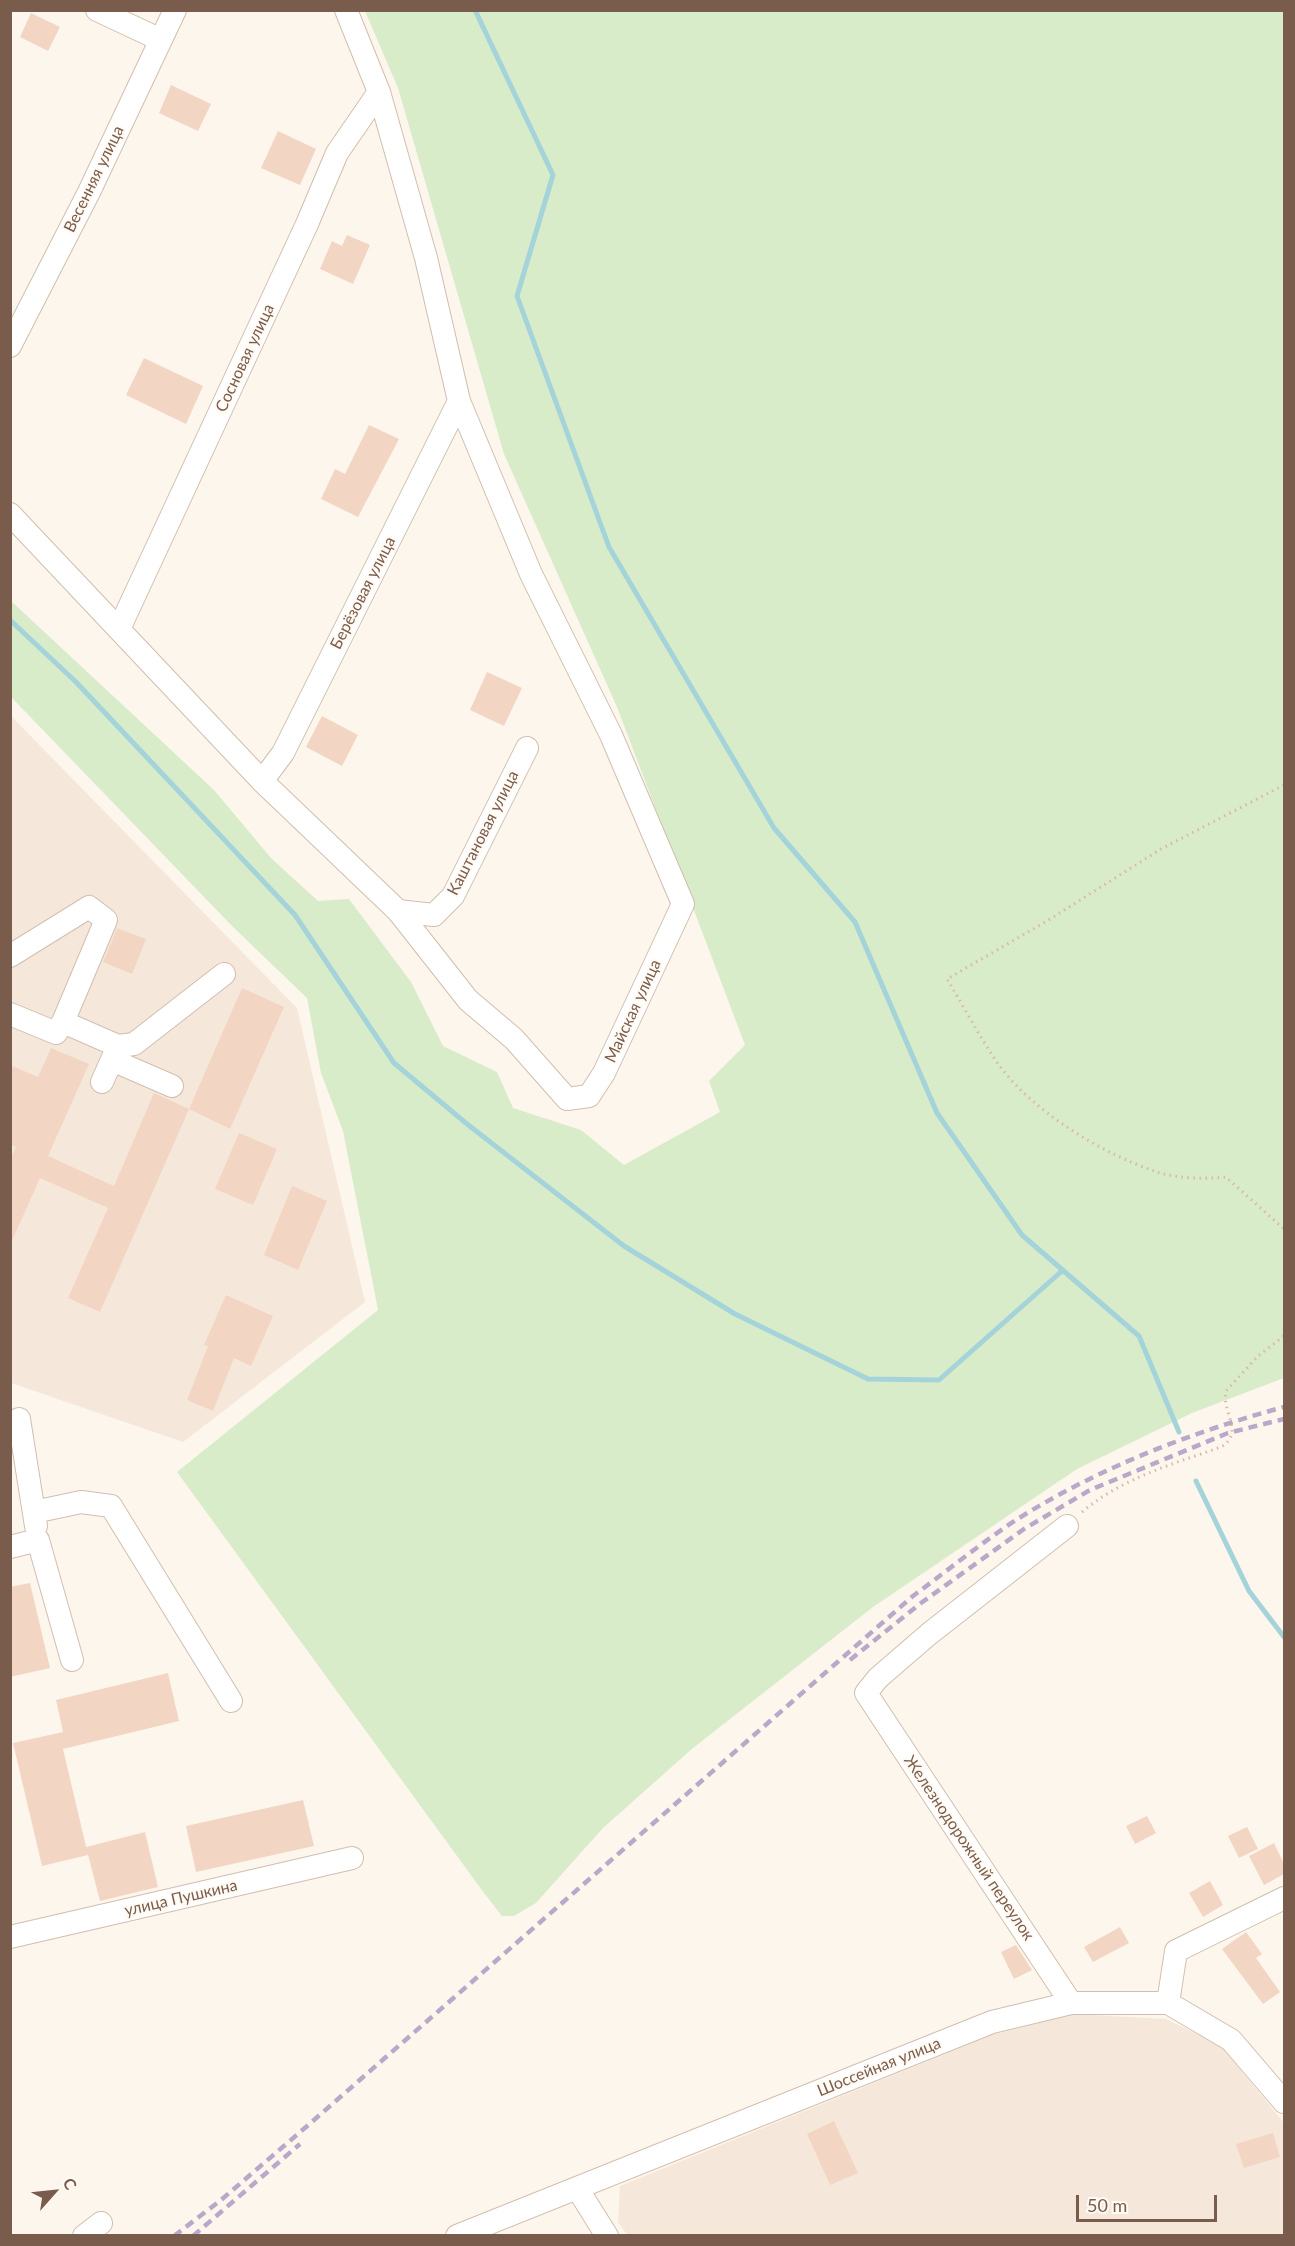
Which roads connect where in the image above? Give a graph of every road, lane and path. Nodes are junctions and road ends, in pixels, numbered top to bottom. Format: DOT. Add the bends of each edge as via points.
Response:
graph roads {
  1 [pos="98,10"];
  2 [pos="175,10"];
  3 [pos="346,10"];
  4 [pos="161,40"];
  5 [pos="379,92"];
  6 [pos="10,346"];
  7 [pos="459,401"];
  8 [pos="10,514"];
  9 [pos="119,629"];
  10 [pos="526,748"];
  11 [pos="262,781"];
  12 [pos="1284,785"];
  13 [pos="398,911"];
  14 [pos="10,956"];
  15 [pos="224,974"];
  16 [pos="10,1014"];
  17 [pos="63,1022"];
  18 [pos="115,1053"];
  19 [pos="102,1082"];
  20 [pos="172,1086"];
  21 [pos="1284,1229"];
  22 [pos="1284,1336"];
  23 [pos="19,1419"];
  24 [pos="34,1512"];
  25 [pos="1067,1526"];
  26 [pos="38,1540"];
  27 [pos="10,1547"];
  28 [pos="72,1660"];
  29 [pos="231,1701"];
  30 [pos="352,1858"];
  31 [pos="1284,1898"];
  32 [pos="10,1937"];
  33 [pos="1071,2003"];
  34 [pos="1168,2003"];
  35 [pos="1284,2102"];
  36 [pos="577,2188"];
  37 [pos="457,2235"];
  38 [pos="607,2235"];
  1 -- 4 [label="street"];
  2 -- 4 [label="street, Весенняя улица"];
  3 -- 5 [label="street"];
  4 -- 6 [label="street, Весенняя улица"];
  5 -- 7 [label="street" via="426,258"];
  5 -- 9 [label="street, Сосновая улица" via="337,153 308,224"];
  7 -- 11 [label="street, Берёзовая улица" via="283,753"];
  7 -- 13 [label="street, Майская улица" via="531,574 611,735 682,904 604,1073 589,1096 567,1099 514,1039 468,1000"];
  8 -- 9 [label="street"];
  9 -- 11 [label="street"];
  10 -- 13 [label="street, Каштановая улица" via="453,896 434,915"];
  11 -- 13 [label="street"];
  12 -- 21 [label="path" via="1161,849 947,979 999,1066 1023,1093 1055,1117 1102,1148 1160,1173 1207,1179 1226,1177"];
  14 -- 17 [label="street" via="89,907 106,920"];
  15 -- 18 [label="street" via="134,1044"];
  16 -- 17 [label="street" via="56,1033"];
  17 -- 18 [label="street"];
  18 -- 19 [label="street"];
  18 -- 20 [label="street"];
  22 -- 25 [label="path" via="1258,1356 1226,1391 1231,1440 1138,1477 1096,1500"];
  23 -- 24 [label="street"];
  24 -- 26 [label="street"];
  24 -- 29 [label="street" via="81,1502 111,1506"];
  25 -- 33 [label="street, Железнодорожный переулок" via="928,1634 866,1693"];
  26 -- 27 [label="street"];
  26 -- 28 [label="street"];
  30 -- 32 [label="street, улица Пушкина"];
  31 -- 34 [label="street" via="1176,1952"];
  33 -- 34 [label="street, Шоссейная улица"];
  33 -- 36 [label="street, Шоссейная улица" via="992,2022"];
  34 -- 35 [label="street" via="1232,2040"];
  36 -- 37 [label="street, Шоссейная улица"];
  36 -- 38 [label="street"];
}
